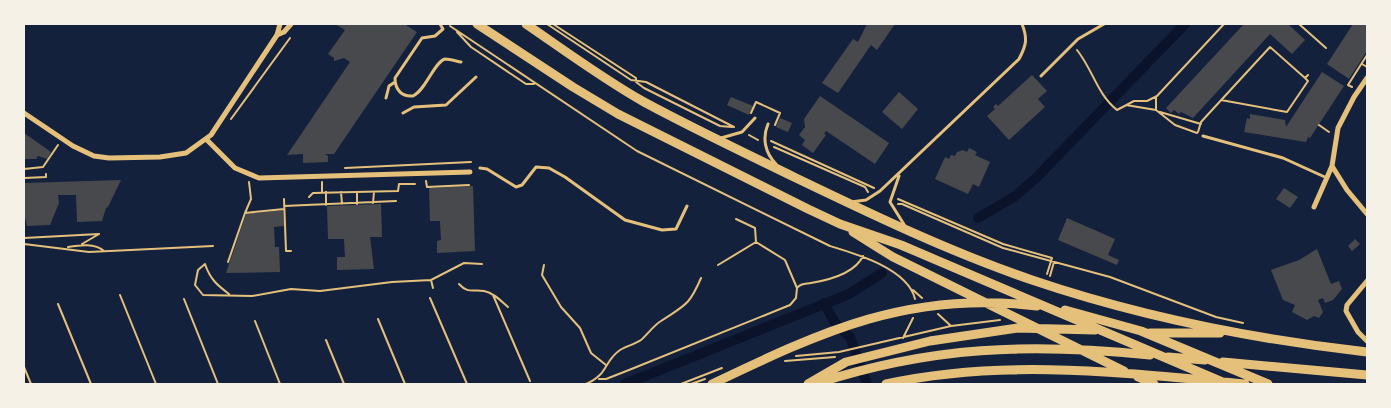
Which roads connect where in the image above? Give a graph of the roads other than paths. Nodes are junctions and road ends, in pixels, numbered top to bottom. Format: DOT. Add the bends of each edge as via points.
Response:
graph roads {
  1 [pos="280,24"];
  2 [pos="291,24"];
  3 [pos="440,24"];
  4 [pos="477,24"];
  5 [pos="526,24"];
  6 [pos="1022,24"];
  7 [pos="1104,24"];
  8 [pos="277,35"];
  9 [pos="461,62"];
  10 [pos="1041,76"];
  11 [pos="476,78"];
  12 [pos="1367,78"];
  13 [pos="395,82"];
  14 [pos="386,98"];
  15 [pos="24,113"];
  16 [pos="403,113"];
  17 [pos="755,118"];
  18 [pos="768,124"];
  19 [pos="1204,136"];
  20 [pos="716,139"];
  21 [pos="207,140"];
  22 [pos="1332,166"];
  23 [pos="480,168"];
  24 [pos="470,172"];
  25 [pos="900,173"];
  26 [pos="788,174"];
  27 [pos="1327,178"];
  28 [pos="848,203"];
  29 [pos="687,206"];
  30 [pos="1314,207"];
  31 [pos="1367,214"];
  32 [pos="840,224"];
  33 [pos="908,231"];
  34 [pos="1367,281"];
  35 [pos="1227,332"];
  36 [pos="1367,341"];
  37 [pos="1367,352"];
  38 [pos="1367,375"];
  39 [pos="712,384"];
  40 [pos="808,384"];
  41 [pos="815,384"];
  42 [pos="886,384"];
  43 [pos="1154,384"];
  44 [pos="1227,384"];
  45 [pos="1246,384"];
  46 [pos="1268,384"];
  1 -- 8 [label="street"];
  2 -- 8 [label="street"];
  3 -- 13 [label="lane" via="443,28 435,36 422,38"];
  4 -- 32 [label="main road" via="618,114"];
  5 -- 20 [label="main road" via="643,101"];
  6 -- 25 [label="lane" via="1027,37 1019,60"];
  7 -- 10 [label="lane" via="1072,44"];
  8 -- 21 [label="street"];
  9 -- 13 [label="lane" via="448,59 440,62 413,96 402,94"];
  11 -- 16 [label="lane" via="446,105 414,107"];
  12 -- 22 [label="street" via="1336,136"];
  13 -- 14 [label="lane" via="388,86"];
  15 -- 21 [label="street" via="73,146 101,158 186,153"];
  17 -- 20 [label="lane" via="742,132"];
  18 -- 26 [label="lane" via="765,138 768,152"];
  19 -- 27 [label="lane" via="1283,158"];
  20 -- 26 [label="main road"];
  21 -- 24 [label="street" via="231,164 250,175 264,178"];
  22 -- 27 [label="street"];
  22 -- 31 [label="street" via="1346,190"];
  23 -- 29 [label="lane" via="516,187 522,185 536,167 549,168 591,194 618,217 662,230 676,229"];
  25 -- 28 [label="lane" via="875,196"];
  25 -- 33 [label="lane" via="890,202"];
  26 -- 28 [label="main road"];
  27 -- 30 [label="street"];
  28 -- 33 [label="main road"];
  32 -- 43 [label="main road" via="893,257"];
  32 -- 44 [label="main road" via="901,245"];
  33 -- 35 [label="main road" via="1031,280"];
  34 -- 36 [label="street" via="1347,305 1347,315"];
  35 -- 37 [label="main road"];
  35 -- 40 [label="main road" via="1199,334 1018,328 930,341 873,354 846,362"];
  38 -- 41 [label="main road" via="1046,348 932,355 876,366"];
  39 -- 46 [label="main road" via="819,334 860,320 923,306 984,302 1064,310 1116,323 1166,340"];
  42 -- 45 [label="main road" via="968,372 1037,369 1102,371"];
}
